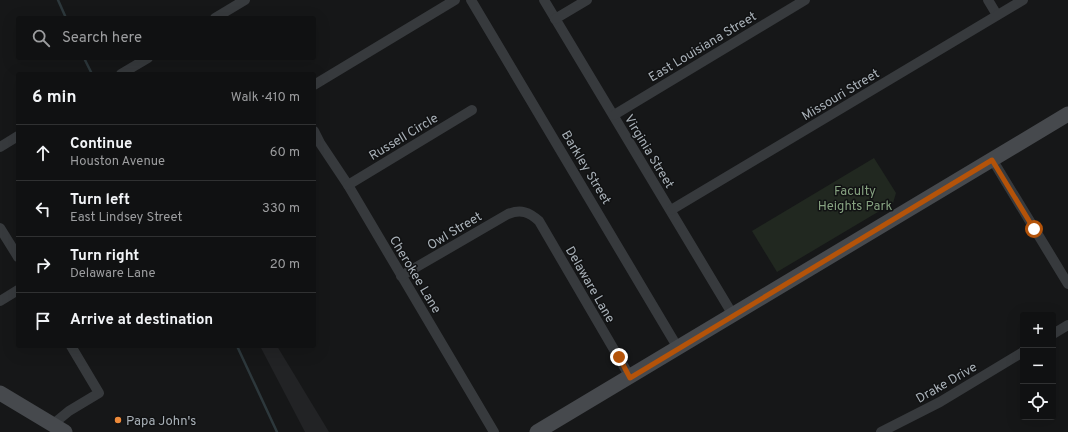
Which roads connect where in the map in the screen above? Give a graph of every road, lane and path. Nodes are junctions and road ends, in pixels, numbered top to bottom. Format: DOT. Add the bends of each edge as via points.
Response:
graph roads {
  1 [pos="245,0"];
  2 [pos="455,0"];
  3 [pos="471,0"];
  4 [pos="544,0"];
  5 [pos="587,0"];
  6 [pos="805,0"];
  7 [pos="988,0"];
  8 [pos="1023,0"];
  9 [pos="997,15"];
  10 [pos="218,16"];
  11 [pos="555,19"];
  12 [pos="145,60"];
  13 [pos="124,72"];
  14 [pos="316,84"];
  15 [pos="472,110"];
  16 [pos="614,114"];
  17 [pos="1068,114"];
  18 [pos="316,135"];
  19 [pos="16,137"];
  20 [pos="0,147"];
  21 [pos="992,160"];
  22 [pos="348,185"];
  23 [pos="670,210"];
  24 [pos="521,211"];
  25 [pos="0,228"];
  26 [pos="16,254"];
  27 [pos="402,276"];
  28 [pos="1068,284"];
  29 [pos="16,291"];
  30 [pos="0,301"];
  31 [pos="733,315"];
  32 [pos="1068,325"];
  33 [pos="1056,332"];
  34 [pos="72,348"];
  35 [pos="678,348"];
  36 [pos="1020,354"];
  37 [pos="630,378"];
  38 [pos="0,393"];
  39 [pos="59,428"];
  40 [pos="494,432"];
  41 [pos="537,432"];
  42 [pos="881,432"];
  1 -- 10 [label="street"];
  2 -- 14 [label="street"];
  3 -- 35 [label="street, Barkley Street"];
  4 -- 11 [label="street, Virginia Street"];
  5 -- 11 [label="street"];
  6 -- 16 [label="street, East Louisiana Street"];
  7 -- 9 [label="street"];
  8 -- 9 [label="street, Missouri Street"];
  9 -- 23 [label="street, Missouri Street"];
  11 -- 16 [label="street, Virginia Street"];
  12 -- 13 [label="street"];
  15 -- 22 [label="street, Russell Circle"];
  16 -- 23 [label="street, Virginia Street"];
  17 -- 21 [label="main road"];
  18 -- 22 [label="street, Cherokee Lane"];
  19 -- 20 [label="street"];
  21 -- 28 [label="street"];
  21 -- 31 [label="main road"];
  22 -- 27 [label="street, Cherokee Lane"];
  23 -- 31 [label="street, Virginia Street"];
  24 -- 27 [label="street, Owl Street" via="496,220"];
  24 -- 37 [label="street, Delaware Lane" via="528,212 539,221"];
  25 -- 26 [label="street"];
  27 -- 40 [label="street, Cherokee Lane"];
  29 -- 30 [label="street"];
  31 -- 35 [label="main road"];
  32 -- 33 [label="street"];
  34 -- 39 [label="street" via="99,393 69,411"];
  35 -- 37 [label="main road"];
  36 -- 42 [label="street, Drake Drive" via="940,402"];
  37 -- 41 [label="main road"];
  38 -- 39 [label="main road"];
}
